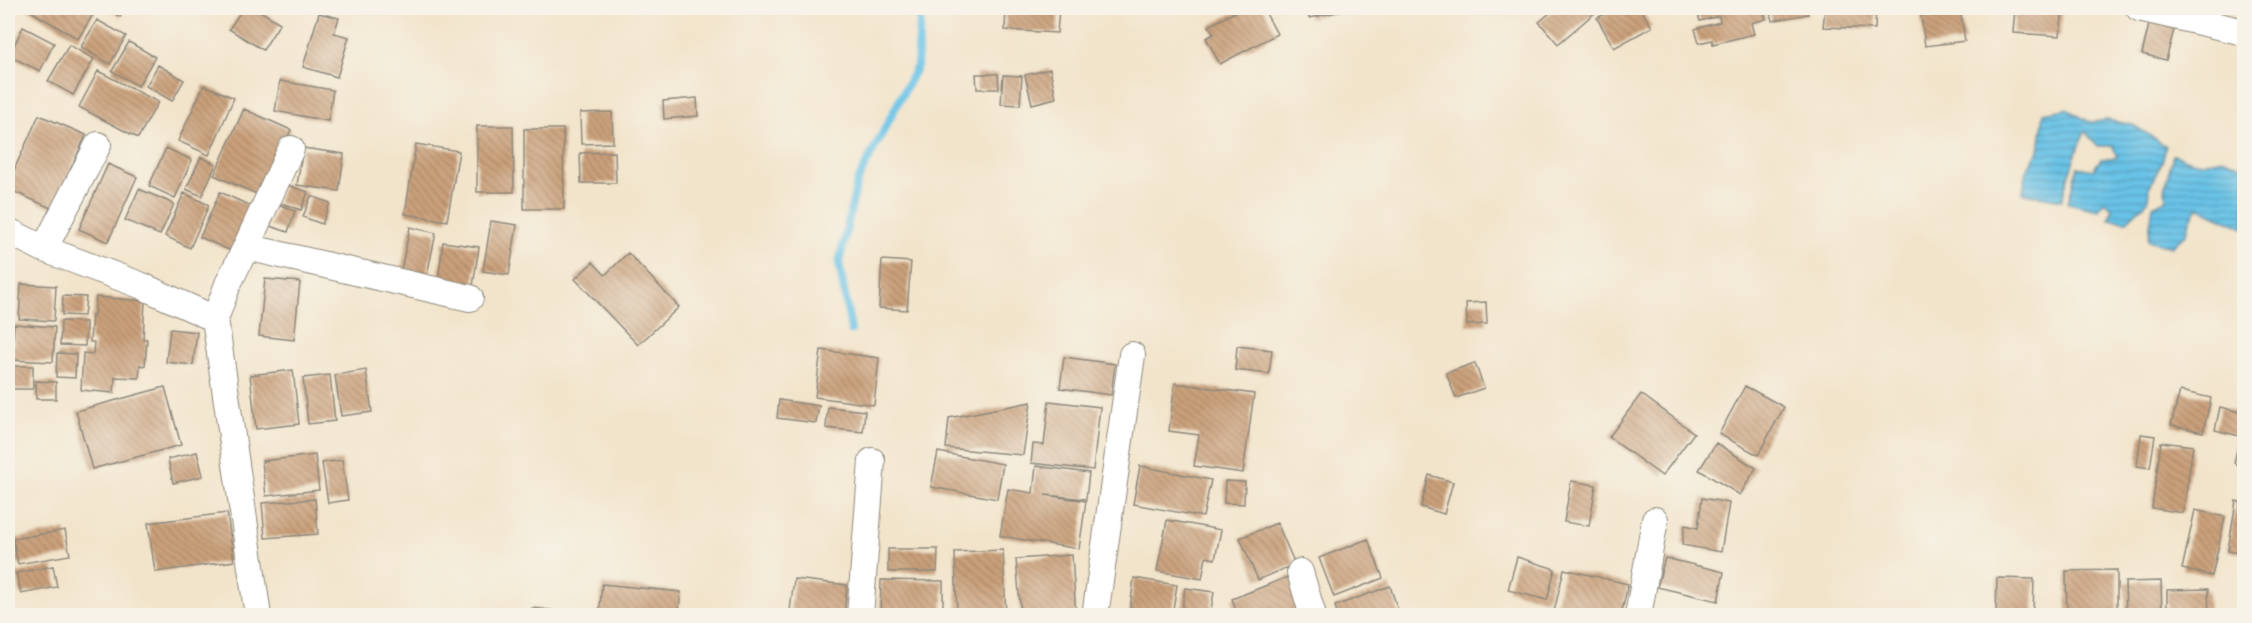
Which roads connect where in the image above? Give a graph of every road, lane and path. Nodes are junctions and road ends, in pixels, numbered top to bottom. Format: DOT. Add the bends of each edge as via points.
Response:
graph roads {
  1 [pos="2139,8"];
  2 [pos="2244,32"];
  3 [pos="98,145"];
  4 [pos="291,149"];
  5 [pos="8,231"];
  6 [pos="246,247"];
  7 [pos="44,249"];
  8 [pos="471,298"];
  9 [pos="215,319"];
  10 [pos="1132,355"];
  11 [pos="872,461"];
  12 [pos="1655,520"];
  13 [pos="1300,572"];
  14 [pos="258,615"];
  15 [pos="860,615"];
  16 [pos="1095,615"];
  17 [pos="1313,615"];
  18 [pos="1638,615"];
  1 -- 2 [label="street"];
  3 -- 7 [label="street"];
  4 -- 6 [label="street"];
  5 -- 7 [label="street"];
  6 -- 8 [label="street"];
  6 -- 9 [label="street"];
  7 -- 9 [label="street" via="140,285"];
  9 -- 14 [label="street"];
  10 -- 16 [label="street"];
  11 -- 15 [label="street"];
  12 -- 18 [label="street"];
  13 -- 17 [label="street"];
}
